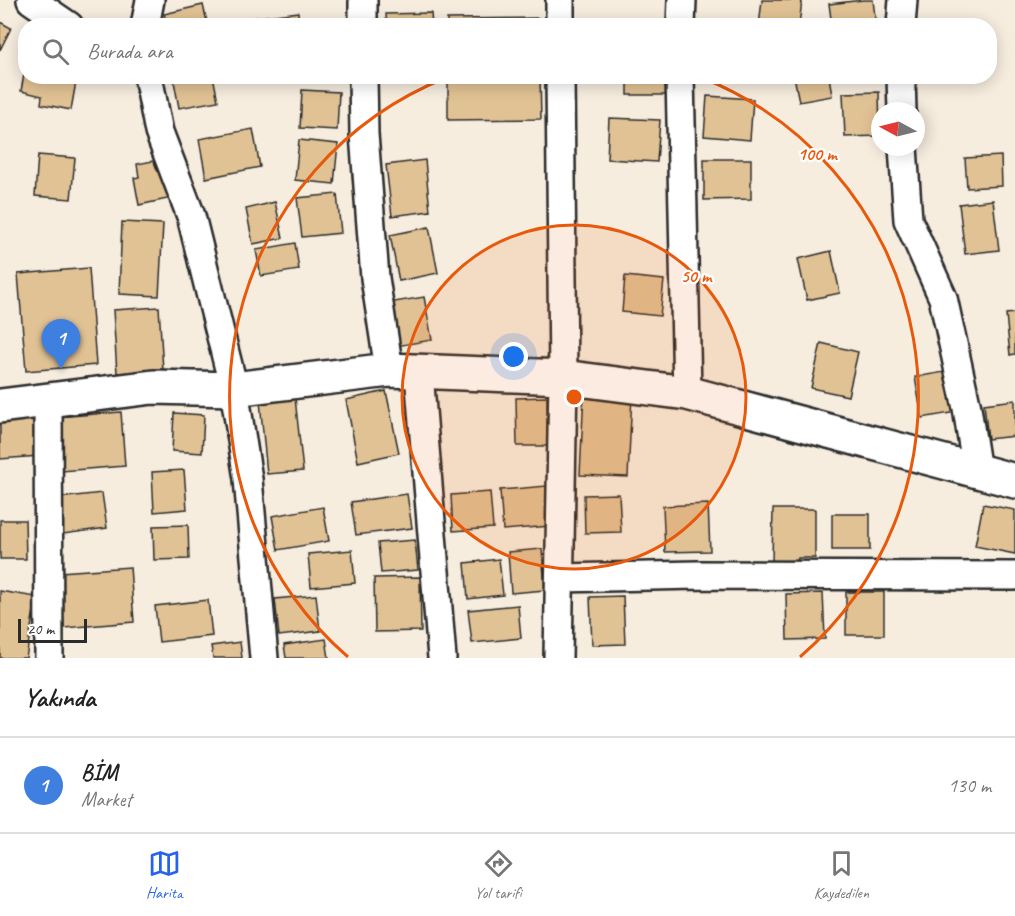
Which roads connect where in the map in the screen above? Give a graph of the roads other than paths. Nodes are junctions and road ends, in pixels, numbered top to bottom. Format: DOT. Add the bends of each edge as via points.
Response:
graph roads {
  1 [pos="31,0"];
  2 [pos="150,0"];
  3 [pos="363,0"];
  4 [pos="560,0"];
  5 [pos="682,0"];
  6 [pos="903,0"];
  7 [pos="57,18"];
  8 [pos="147,18"];
  9 [pos="363,18"];
  10 [pos="560,18"];
  11 [pos="681,18"];
  12 [pos="902,18"];
  13 [pos="150,84"];
  14 [pos="363,84"];
  15 [pos="560,84"];
  16 [pos="680,84"];
  17 [pos="901,84"];
  18 [pos="902,102"];
  19 [pos="904,156"];
  20 [pos="404,371"];
  21 [pos="563,377"];
  22 [pos="234,389"];
  23 [pos="687,393"];
  24 [pos="48,399"];
  25 [pos="0,406"];
  26 [pos="977,471"];
  27 [pos="1015,481"];
  28 [pos="1015,576"];
  29 [pos="560,578"];
  30 [pos="49,658"];
  31 [pos="264,658"];
  32 [pos="442,658"];
  33 [pos="558,658"];
  1 -- 7 [label="street"];
  2 -- 8 [label="street"];
  3 -- 9 [label="street"];
  4 -- 10 [label="street"];
  5 -- 11 [label="street"];
  6 -- 12 [label="street"];
  13 -- 22 [label="street" via="159,132 191,216"];
  14 -- 20 [label="street" via="375,278"];
  15 -- 21 [label="street"];
  16 -- 23 [label="street"];
  17 -- 18 [label="street"];
  19 -- 26 [label="street" via="908,220 943,298 968,408"];
  20 -- 21 [label="street"];
  20 -- 22 [label="street"];
  20 -- 32 [label="street"];
  21 -- 23 [label="street"];
  21 -- 29 [label="street"];
  22 -- 24 [label="street" via="153,387"];
  22 -- 31 [label="street" via="248,479"];
  23 -- 26 [label="street"];
  24 -- 25 [label="street"];
  24 -- 30 [label="street"];
  26 -- 27 [label="street"];
  28 -- 29 [label="street"];
  29 -- 33 [label="street"];
}
